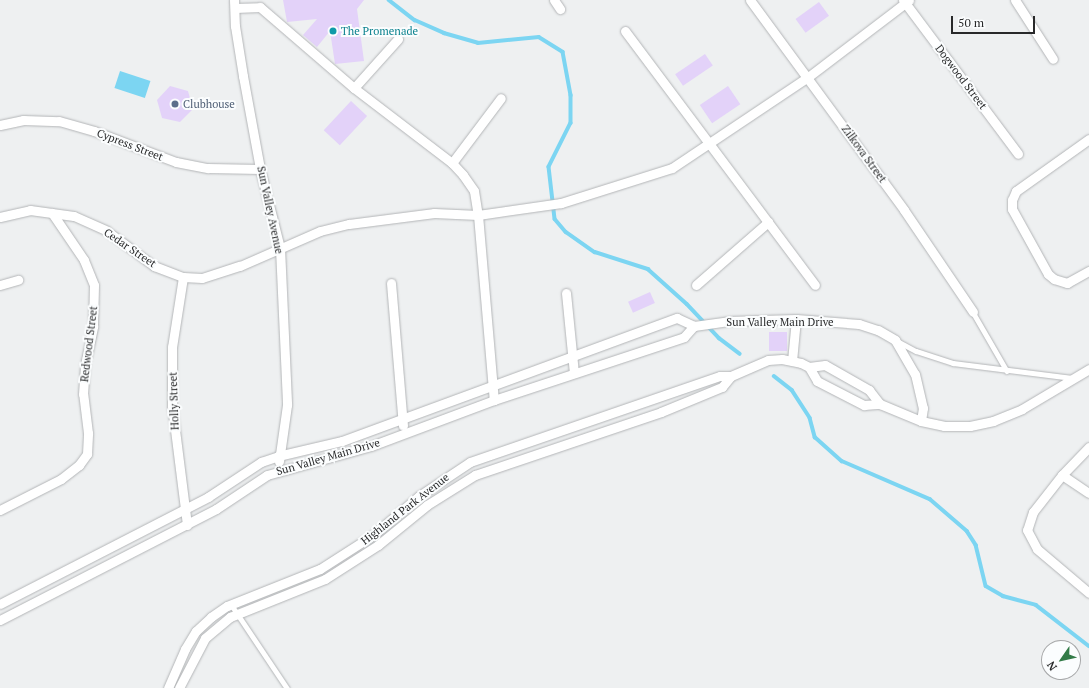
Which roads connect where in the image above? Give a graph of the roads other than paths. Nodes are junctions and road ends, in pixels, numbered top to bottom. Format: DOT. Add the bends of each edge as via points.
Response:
graph roads {
  1 [pos="554,0"];
  2 [pos="750,0"];
  3 [pos="1015,0"];
  4 [pos="906,1"];
  5 [pos="234,4"];
  6 [pos="560,9"];
  7 [pos="625,31"];
  8 [pos="398,39"];
  9 [pos="1053,59"];
  10 [pos="808,77"];
  11 [pos="354,88"];
  12 [pos="501,98"];
  13 [pos="0,125"];
  14 [pos="1089,139"];
  15 [pos="708,146"];
  16 [pos="1018,154"];
  17 [pos="452,163"];
  18 [pos="260,168"];
  19 [pos="52,213"];
  20 [pos="478,215"];
  21 [pos="0,216"];
  22 [pos="768,222"];
  23 [pos="280,248"];
  24 [pos="1089,271"];
  25 [pos="183,277"];
  26 [pos="18,280"];
  27 [pos="391,282"];
  28 [pos="0,285"];
  29 [pos="696,285"];
  30 [pos="815,285"];
  31 [pos="566,293"];
  32 [pos="973,312"];
  33 [pos="796,319"];
  34 [pos="697,325"];
  35 [pos="894,340"];
  36 [pos="573,356"];
  37 [pos="792,361"];
  38 [pos="809,367"];
  39 [pos="1089,368"];
  40 [pos="1007,371"];
  41 [pos="574,373"];
  42 [pos="731,376"];
  43 [pos="1074,378"];
  44 [pos="852,380"];
  45 [pos="492,385"];
  46 [pos="845,395"];
  47 [pos="494,400"];
  48 [pos="880,404"];
  49 [pos="402,420"];
  50 [pos="921,421"];
  51 [pos="405,433"];
  52 [pos="1089,447"];
  53 [pos="278,456"];
  54 [pos="281,470"];
  55 [pos="1062,475"];
  56 [pos="1089,493"];
  57 [pos="185,509"];
  58 [pos="0,510"];
  59 [pos="187,525"];
  60 [pos="1089,593"];
  61 [pos="0,604"];
  62 [pos="231,604"];
  63 [pos="236,614"];
  64 [pos="0,620"];
  65 [pos="168,688"];
  66 [pos="179,688"];
  67 [pos="287,688"];
  1 -- 6 [label="street"];
  2 -- 10 [label="street, Zilkova Street"];
  3 -- 9 [label="street"];
  4 -- 10 [label="street, Cedar Street"];
  4 -- 16 [label="street, Dogwood Street"];
  5 -- 11 [label="street" via="260,7"];
  5 -- 18 [label="street, Sun Valley Avenue" via="243,76"];
  7 -- 15 [label="street"];
  8 -- 11 [label="street"];
  10 -- 15 [label="street, Cedar Street"];
  10 -- 32 [label="street, Zilkova Street" via="904,210"];
  11 -- 17 [label="street"];
  12 -- 17 [label="street"];
  13 -- 18 [label="street, Cypress Street" via="23,120 59,121 94,131 176,162 208,168"];
  14 -- 24 [label="street" via="1016,192 1012,200 1012,209 1044,268 1054,279 1067,283"];
  15 -- 20 [label="street, Cedar Street" via="672,168 561,203"];
  15 -- 22 [label="street"];
  17 -- 20 [label="street" via="474,191"];
  18 -- 23 [label="street, Sun Valley Avenue"];
  19 -- 21 [label="street, Cedar Street" via="30,210"];
  19 -- 25 [label="street, Cedar Street" via="74,216 107,231 154,266"];
  19 -- 58 [label="street, Redwood Street" via="84,260 94,285 93,326 85,365 83,394 88,433 87,454 79,465 61,479"];
  20 -- 23 [label="street, Cedar Street" via="434,213 349,224 320,231"];
  20 -- 45 [label="street"];
  22 -- 29 [label="street"];
  22 -- 30 [label="street"];
  23 -- 25 [label="street, Cedar Street" via="220,273 202,278"];
  23 -- 53 [label="street, Sun Valley Avenue" via="287,405"];
  25 -- 57 [label="street, Holly Street" via="172,347 172,406"];
  26 -- 28 [label="street"];
  27 -- 49 [label="street"];
  31 -- 36 [label="street"];
  32 -- 40 [label="lane"];
  33 -- 34 [label="street, Sun Valley Main Drive" via="729,321"];
  33 -- 35 [label="street, Sun Valley Main Drive" via="859,324"];
  33 -- 37 [label="street"];
  34 -- 36 [label="street, Sun Valley Main Drive" via="676,318"];
  34 -- 41 [label="street, Sun Valley Main Drive" via="684,337"];
  35 -- 40 [label="lane" via="932,358"];
  35 -- 50 [label="street" via="915,374 923,408"];
  36 -- 41 [label="street"];
  36 -- 45 [label="street, Sun Valley Main Drive"];
  37 -- 38 [label="street, Highland Park Avenue"];
  37 -- 42 [label="street, Highland Park Avenue" via="768,360"];
  38 -- 44 [label="street, Highland Park Avenue" via="824,366"];
  38 -- 46 [label="street, Highland Park Avenue" via="817,381"];
  39 -- 43 [label="street"];
  40 -- 43 [label="lane"];
  41 -- 47 [label="street, Sun Valley Main Drive"];
  42 -- 62 [label="street, Highland Park Avenue" via="720,376 470,462 419,496 373,535 320,569"];
  42 -- 63 [label="street, Highland Park Avenue" via="722,388 661,412 475,475 432,501 378,545 325,579"];
  43 -- 50 [label="street" via="1022,409 993,421 970,426 944,426"];
  44 -- 46 [label="street"];
  44 -- 48 [label="street, Highland Park Avenue" via="869,390"];
  45 -- 47 [label="street"];
  45 -- 49 [label="street, Sun Valley Main Drive"];
  46 -- 48 [label="street, Highland Park Avenue" via="864,405"];
  47 -- 51 [label="street, Sun Valley Main Drive"];
  48 -- 50 [label="street, Highland Park Avenue"];
  49 -- 51 [label="street"];
  49 -- 53 [label="street, Sun Valley Main Drive" via="342,442"];
  51 -- 54 [label="street, Sun Valley Main Drive" via="371,446"];
  52 -- 55 [label="street"];
  53 -- 54 [label="street, Sun Valley Avenue"];
  53 -- 57 [label="street, Sun Valley Main Drive" via="248,469 214,493"];
  54 -- 59 [label="street, Sun Valley Main Drive" via="267,475"];
  55 -- 56 [label="street"];
  55 -- 60 [label="street" via="1033,512 1027,530 1036,549"];
  57 -- 59 [label="street, Holly Street"];
  57 -- 61 [label="street, Sun Valley Main Drive"];
  59 -- 64 [label="street, Sun Valley Main Drive"];
  62 -- 63 [label="lane"];
  62 -- 65 [label="street, Highland Park Avenue" via="196,631"];
  63 -- 66 [label="street, Highland Park Avenue" via="205,638"];
  63 -- 67 [label="lane"];
}
